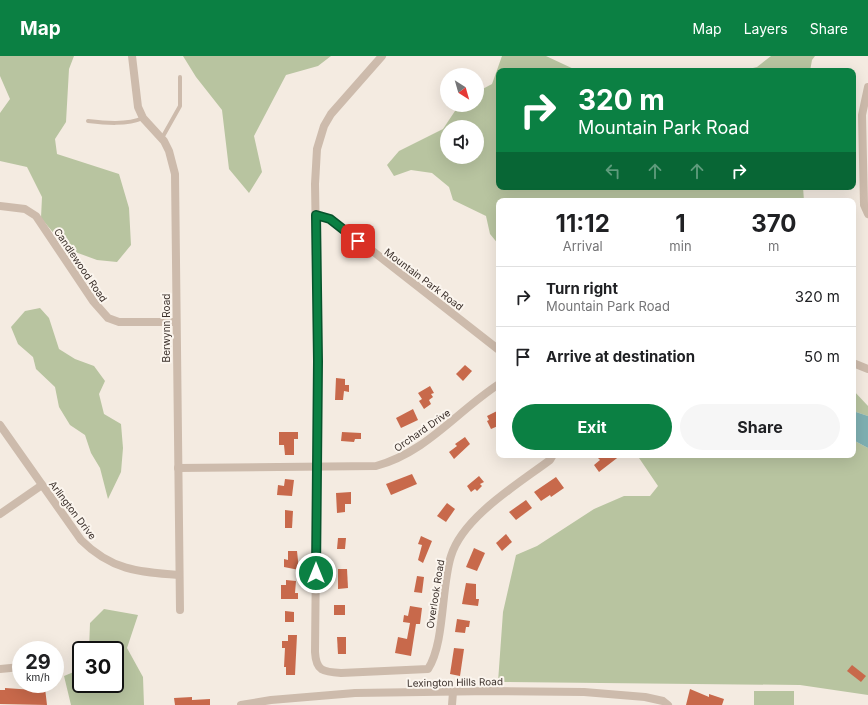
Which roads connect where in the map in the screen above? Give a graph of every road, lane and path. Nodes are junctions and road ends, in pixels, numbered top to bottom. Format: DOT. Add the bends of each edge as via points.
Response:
graph roads {
  1 [pos="132,56"];
  2 [pos="382,56"];
  3 [pos="180,76"];
  4 [pos="868,88"];
  5 [pos="143,118"];
  6 [pos="88,122"];
  7 [pos="161,139"];
  8 [pos="866,168"];
  9 [pos="0,206"];
  10 [pos="868,214"];
  11 [pos="316,215"];
  12 [pos="176,322"];
  13 [pos="496,348"];
  14 [pos="856,364"];
  15 [pos="868,369"];
  16 [pos="496,386"];
  17 [pos="0,425"];
  18 [pos="551,458"];
  19 [pos="178,468"];
  20 [pos="316,468"];
  21 [pos="42,485"];
  22 [pos="0,514"];
  23 [pos="179,575"];
  24 [pos="180,610"];
  25 [pos="12,668"];
  26 [pos="0,669"];
  27 [pos="453,692"];
  28 [pos="241,705"];
  29 [pos="452,705"];
  30 [pos="668,705"];
  1 -- 5 [label="street, Berwynn Road" via="138,107"];
  2 -- 11 [label="street" via="324,126 317,149"];
  3 -- 7 [label="lane" via="180,106"];
  4 -- 8 [label="street" via="862,115"];
  5 -- 6 [label="lane" via="137,121"];
  5 -- 7 [label="street, Berwynn Road"];
  7 -- 12 [label="street, Berwynn Road" via="169,150 175,174"];
  8 -- 10 [label="street" via="864,205"];
  9 -- 12 [label="street, Candlewood Road" via="26,209 36,216 93,301 108,318 118,322"];
  11 -- 13 [label="street, Mountain Park Road" via="330,219 347,231"];
  11 -- 20 [label="street"];
  12 -- 19 [label="street, Berwynn Road"];
  14 -- 15 [label="street"];
  16 -- 20 [label="street, Orchard Drive" via="443,429 395,461 376,466"];
  17 -- 21 [label="street, Arlington Drive"];
  18 -- 20 [label="street, Overlook Road" via="496,502 461,536 451,556 436,645 428,669 341,673 328,673 320,669 314,652"];
  19 -- 20 [label="street, Orchard Drive"];
  19 -- 23 [label="street, Berwynn Road"];
  21 -- 22 [label="street"];
  21 -- 23 [label="street, Arlington Drive" via="81,540 105,560 141,572"];
  23 -- 24 [label="street, Berwynn Road"];
  25 -- 26 [label="street"];
  27 -- 28 [label="street, Lexington Hills Road" via="356,693"];
  27 -- 29 [label="street"];
  27 -- 30 [label="street, Lexington Hills Road" via="584,692 645,697 663,701"];
}
